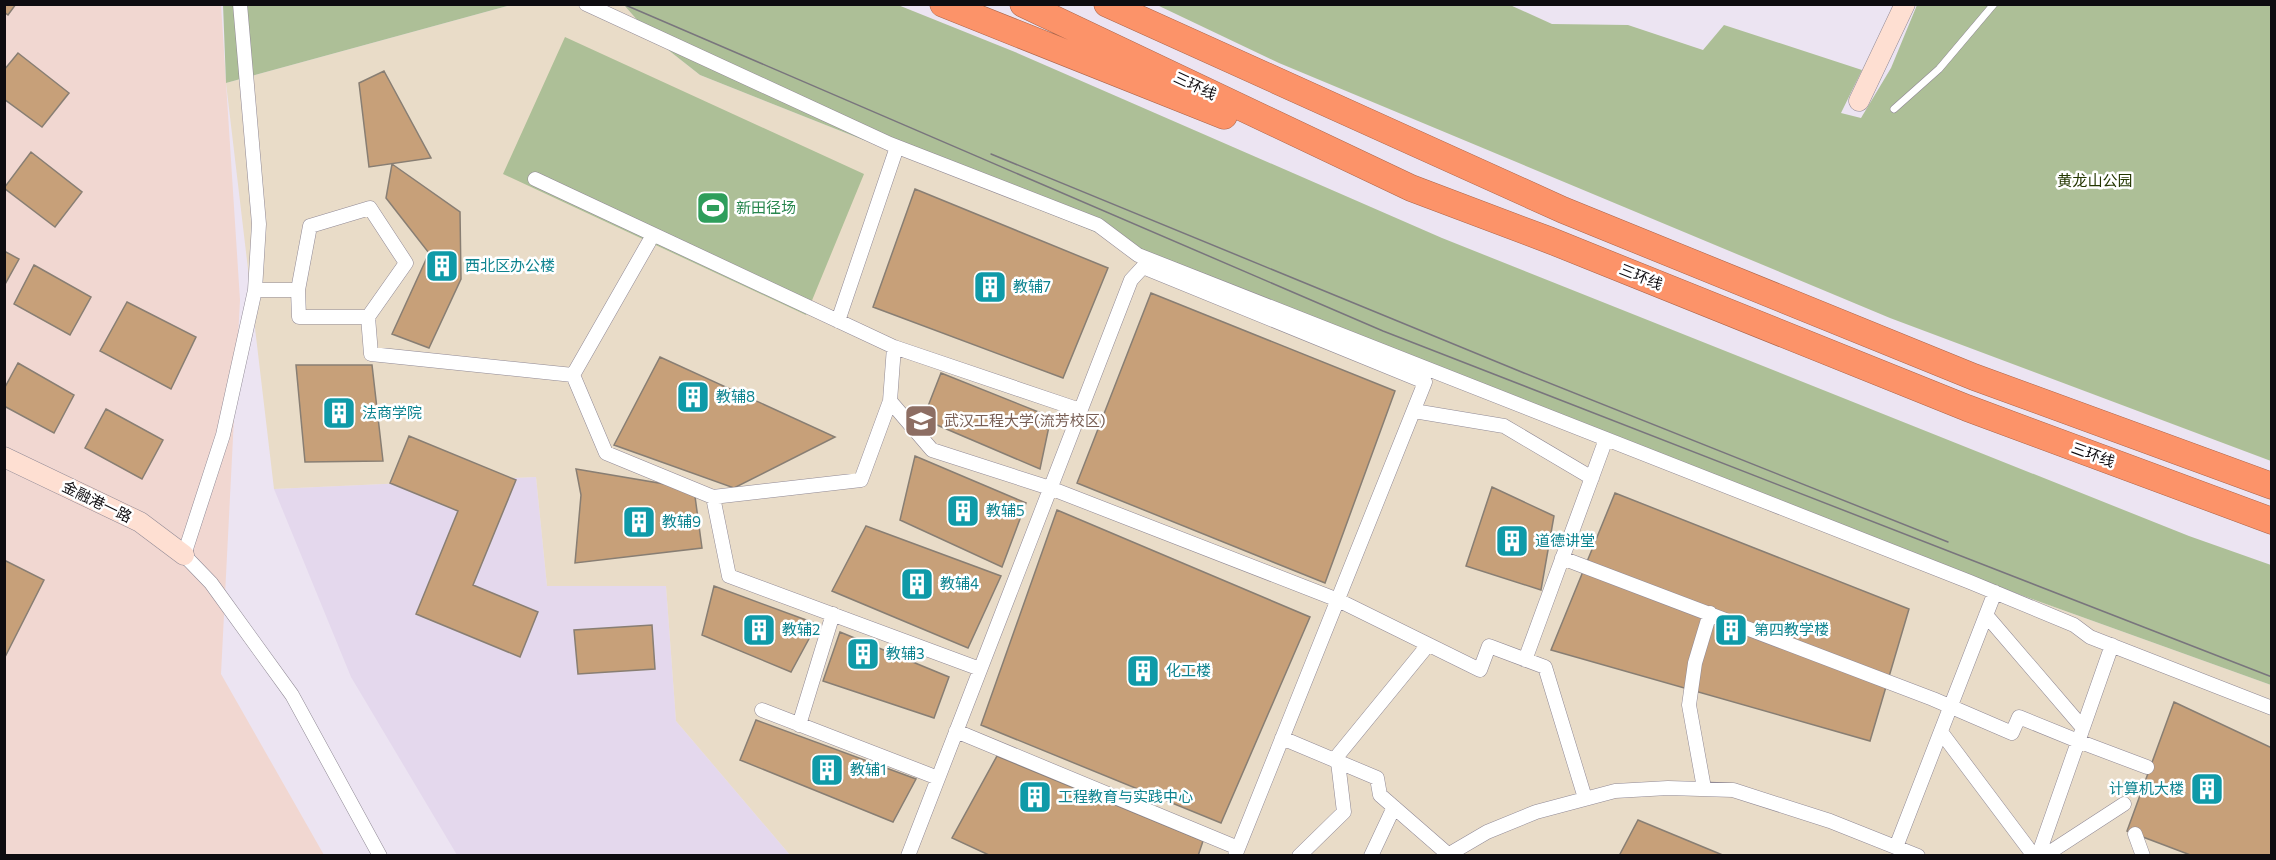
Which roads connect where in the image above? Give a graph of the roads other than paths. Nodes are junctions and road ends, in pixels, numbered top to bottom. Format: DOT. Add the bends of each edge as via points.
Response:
graph roads {
  1 [pos="240,4"];
  2 [pos="586,4"];
  3 [pos="943,4"];
  4 [pos="1023,4"];
  5 [pos="1107,4"];
  6 [pos="1905,4"];
  7 [pos="1994,4"];
  8 [pos="1859,101"];
  9 [pos="1894,109"];
  10 [pos="897,147"];
  11 [pos="535,179"];
  12 [pos="1412,188"];
  13 [pos="649,242"];
  14 [pos="255,290"];
  15 [pos="298,290"];
  16 [pos="368,317"];
  17 [pos="838,321"];
  18 [pos="894,347"];
  19 [pos="573,375"];
  20 [pos="890,401"];
  21 [pos="1513,402"];
  22 [pos="1080,410"];
  23 [pos="1414,411"];
  24 [pos="1504,426"];
  25 [pos="1606,439"];
  26 [pos="4,457"];
  27 [pos="1592,478"];
  28 [pos="2271,486"];
  29 [pos="1050,488"];
  30 [pos="713,497"];
  31 [pos="2271,521"];
  32 [pos="184,555"];
  33 [pos="1562,558"];
  34 [pos="1995,592"];
  35 [pos="1338,600"];
  36 [pos="1710,613"];
  37 [pos="833,614"];
  38 [pos="1986,615"];
  39 [pos="1428,645"];
  40 [pos="2112,645"];
  41 [pos="1525,660"];
  42 [pos="980,669"];
  43 [pos="1951,706"];
  44 [pos="2271,708"];
  45 [pos="762,710"];
  46 [pos="799,725"];
  47 [pos="956,731"];
  48 [pos="1941,732"];
  49 [pos="2080,735"];
  50 [pos="1282,738"];
  51 [pos="1336,761"];
  52 [pos="2147,767"];
  53 [pos="938,778"];
  54 [pos="1704,788"];
  55 [pos="1585,798"];
  56 [pos="2124,804"];
  57 [pos="1394,807"];
  58 [pos="2135,834"];
  59 [pos="1896,847"];
  60 [pos="1236,852"];
  61 [pos="380,855"];
  62 [pos="908,855"];
  63 [pos="1299,855"];
  64 [pos="1371,855"];
  65 [pos="1448,855"];
  66 [pos="1918,855"];
  67 [pos="2036,855"];
  68 [pos="2043,855"];
  69 [pos="2143,855"];
  1 -- 14 [label="street" via="259,224"];
  2 -- 10 [label="street"];
  3 -- 12 [label="highway"];
  4 -- 12 [label="highway, 三环线"];
  5 -- 28 [label="highway" via="1563,210 1974,377"];
  6 -- 8 [label="street"];
  7 -- 9 [label="lane" via="1939,69"];
  10 -- 17 [label="street"];
  10 -- 21 [label="street" via="1098,225 1138,255"];
  11 -- 17 [label="street"];
  12 -- 31 [label="highway, 三环线" via="1967,408"];
  13 -- 19 [label="street"];
  14 -- 15 [label="street"];
  14 -- 32 [label="street" via="223,435"];
  15 -- 16 [label="street" via="299,317"];
  15 -- 16 [label="street" via="310,226 370,208 406,263"];
  16 -- 19 [label="street" via="371,354"];
  17 -- 18 [label="street"];
  18 -- 20 [label="street"];
  18 -- 22 [label="street"];
  19 -- 30 [label="street" via="606,453"];
  20 -- 29 [label="street" via="932,450"];
  20 -- 30 [label="street" via="861,480"];
  21 -- 24 [label="street"];
  21 -- 25 [label="street"];
  22 -- 23 [label="street" via="1131,280 1143,267 1425,382"];
  22 -- 29 [label="street"];
  23 -- 24 [label="street"];
  23 -- 35 [label="street"];
  24 -- 27 [label="street"];
  25 -- 27 [label="street"];
  25 -- 34 [label="street"];
  26 -- 32 [label="street, 金融港一路" via="140,522"];
  27 -- 33 [label="street"];
  29 -- 35 [label="street"];
  29 -- 42 [label="street"];
  30 -- 37 [label="street" via="729,576"];
  32 -- 61 [label="street" via="210,583 292,695"];
  33 -- 36 [label="street"];
  33 -- 41 [label="street"];
  34 -- 38 [label="street"];
  34 -- 40 [label="street"];
  35 -- 39 [label="street"];
  35 -- 50 [label="street"];
  36 -- 43 [label="street"];
  36 -- 54 [label="street" via="1695,663 1689,705"];
  37 -- 42 [label="street"];
  37 -- 46 [label="street"];
  38 -- 43 [label="street"];
  38 -- 49 [label="street"];
  39 -- 41 [label="street" via="1480,670 1489,646"];
  39 -- 51 [label="street"];
  40 -- 44 [label="street"];
  40 -- 49 [label="street"];
  41 -- 55 [label="street" via="1545,667"];
  42 -- 47 [label="street"];
  43 -- 48 [label="street"];
  43 -- 49 [label="street" via="2012,733 2019,717"];
  45 -- 46 [label="street"];
  46 -- 53 [label="street"];
  47 -- 53 [label="street"];
  47 -- 60 [label="street"];
  48 -- 59 [label="street"];
  48 -- 67 [label="street"];
  49 -- 52 [label="street"];
  49 -- 67 [label="street"];
  50 -- 51 [label="street"];
  50 -- 60 [label="street"];
  51 -- 57 [label="street" via="1377,778 1380,795"];
  51 -- 63 [label="street" via="1344,812"];
  53 -- 62 [label="street"];
  54 -- 55 [label="street" via="1615,791"];
  54 -- 59 [label="street" via="1764,798"];
  55 -- 65 [label="street" via="1487,832"];
  56 -- 68 [label="street"];
  57 -- 64 [label="street"];
  57 -- 65 [label="street"];
  58 -- 69 [label="street"];
  59 -- 66 [label="street"];
}
